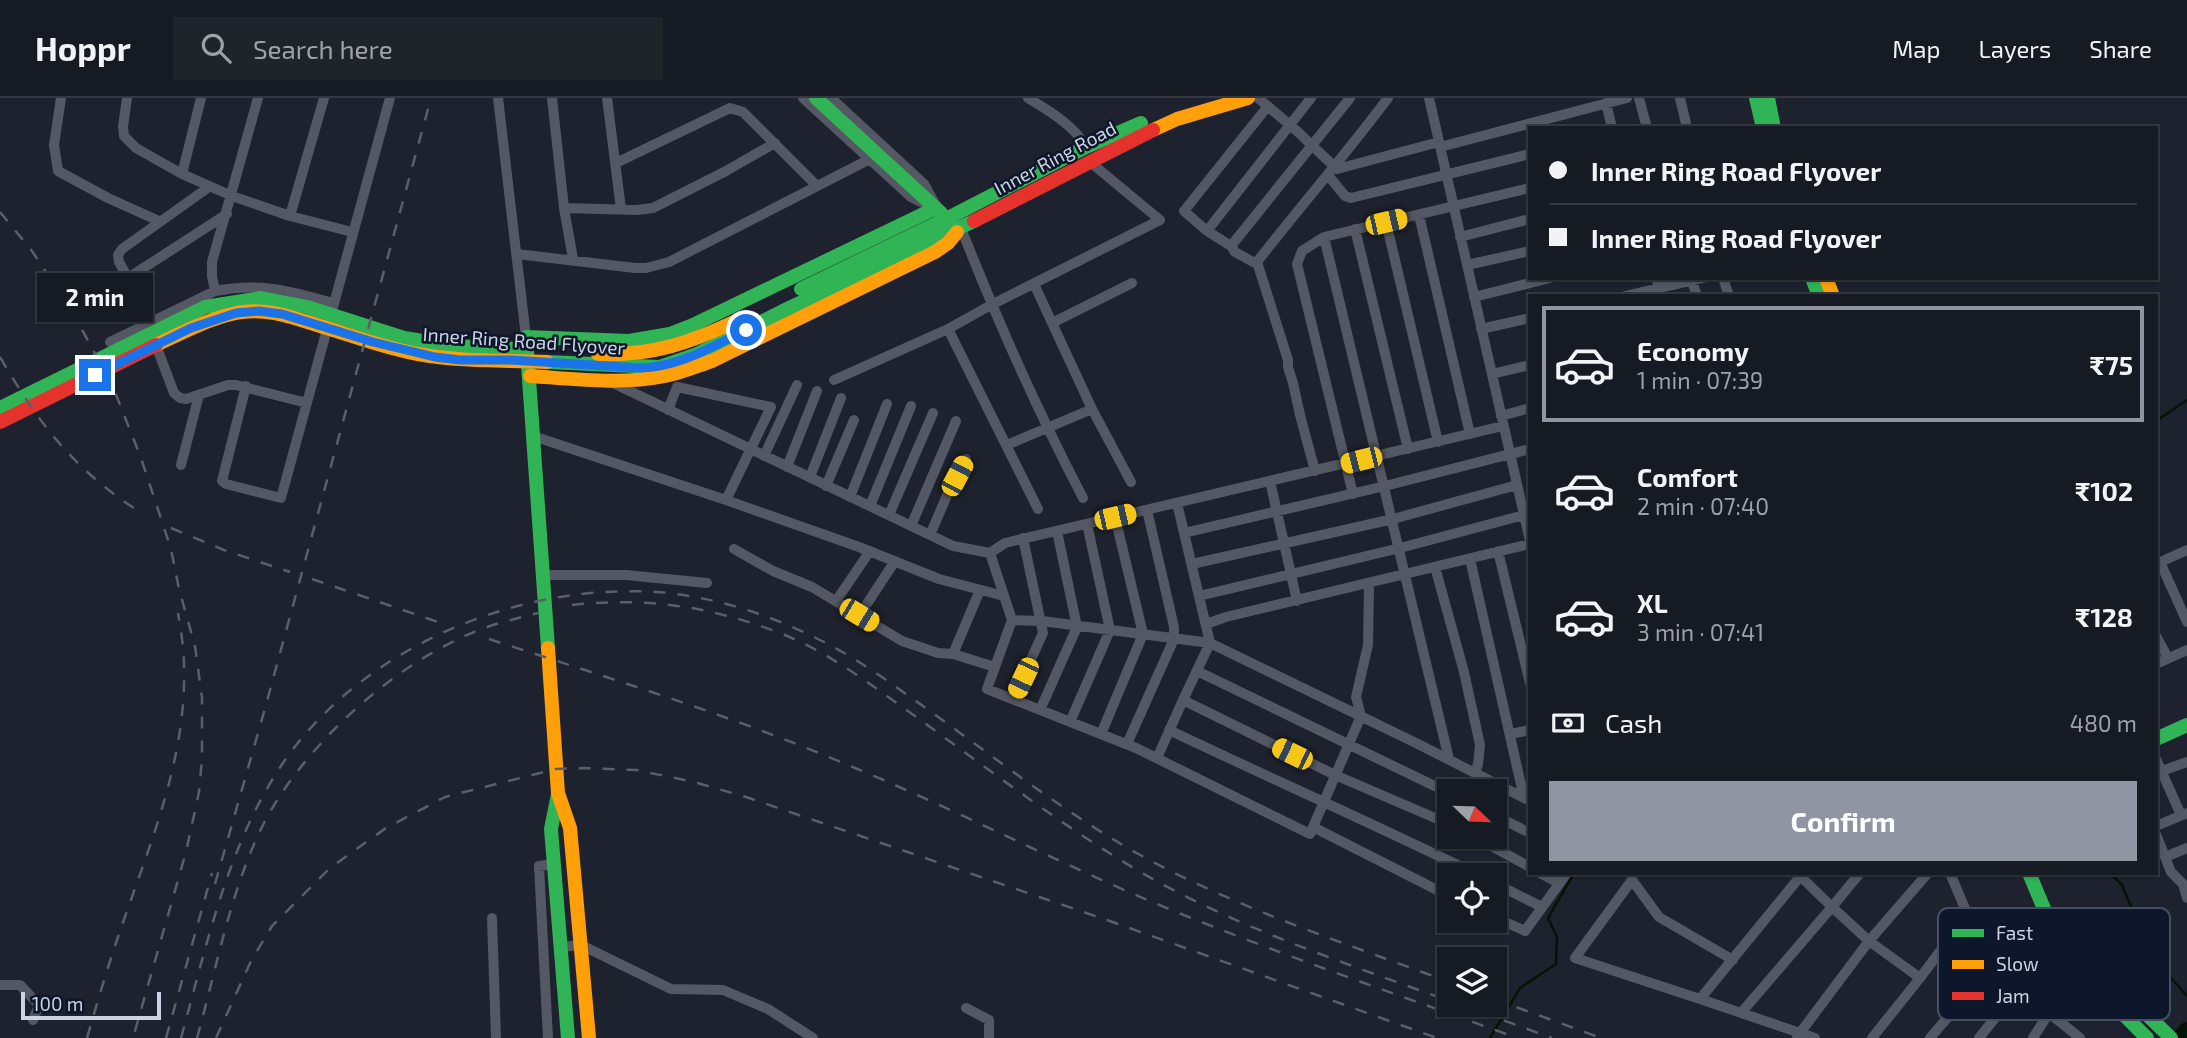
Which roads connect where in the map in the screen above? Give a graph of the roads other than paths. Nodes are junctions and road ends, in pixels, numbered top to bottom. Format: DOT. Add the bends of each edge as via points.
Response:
graph roads {
  1 [pos="61,98"];
  2 [pos="127,98"];
  3 [pos="201,98"];
  4 [pos="258,98"];
  5 [pos="324,98"];
  6 [pos="390,98"];
  7 [pos="498,98"];
  8 [pos="552,98"];
  9 [pos="607,98"];
  10 [pos="803,98"];
  11 [pos="817,98"];
  12 [pos="831,98"];
  13 [pos="1028,98"];
  14 [pos="1210,98"];
  15 [pos="1248,98"];
  16 [pos="1258,98"];
  17 [pos="1311,98"];
  18 [pos="1350,98"];
  19 [pos="1388,98"];
  20 [pos="1429,98"];
  21 [pos="1627,98"];
  22 [pos="1639,98"];
  23 [pos="1681,98"];
  24 [pos="1756,98"];
  25 [pos="1768,98"];
  26 [pos="1043,101"];
  27 [pos="1606,103"];
  28 [pos="1268,106"];
  29 [pos="1290,125"];
  30 [pos="1612,126"];
  31 [pos="1646,126"];
  32 [pos="1687,126"];
  33 [pos="1763,126"];
  34 [pos="1774,126"];
  35 [pos="775,143"];
  36 [pos="1312,144"];
  37 [pos="1439,144"];
  38 [pos="1086,147"];
  39 [pos="1528,154"];
  40 [pos="870,159"];
  41 [pos="1090,162"];
  42 [pos="616,163"];
  43 [pos="1332,171"];
  44 [pos="182,174"];
  45 [pos="1446,175"];
  46 [pos="817,186"];
  47 [pos="209,187"];
  48 [pos="1528,188"];
  49 [pos="232,196"];
  50 [pos="1454,207"];
  51 [pos="564,208"];
  52 [pos="936,208"];
  53 [pos="621,209"];
  54 [pos="227,214"];
  55 [pos="1419,215"];
  56 [pos="290,216"];
  57 [pos="947,219"];
  58 [pos="1528,220"];
  59 [pos="159,222"];
  60 [pos="1386,222"];
  61 [pos="961,228"];
  62 [pos="1355,229"];
  63 [pos="1207,231"];
  64 [pos="352,232"];
  65 [pos="936,232"];
  66 [pos="1324,237"];
  67 [pos="1460,237"];
  68 [pos="1231,246"];
  69 [pos="1528,251"];
  70 [pos="517,254"];
  71 [pos="573,260"];
  72 [pos="1257,262"];
  73 [pos="1467,265"];
  74 [pos="128,278"];
  75 [pos="1542,280"];
  76 [pos="1691,280"];
  77 [pos="1132,282"];
  78 [pos="1034,284"];
  79 [pos="1659,287"];
  80 [pos="215,291"];
  81 [pos="1633,294"];
  82 [pos="1474,297"];
  83 [pos="333,303"];
  84 [pos="991,305"];
  85 [pos="1528,318"];
  86 [pos="1052,323"];
  87 [pos="148,324"];
  88 [pos="948,329"];
  89 [pos="1481,329"];
  90 [pos="526,337"];
  91 [pos="110,342"];
  92 [pos="1528,365"];
  93 [pos="1492,374"];
  94 [pos="530,376"];
  95 [pos="834,380"];
  96 [pos="608,381"];
  97 [pos="797,385"];
  98 [pos="246,386"];
  99 [pos="817,391"];
  100 [pos="199,395"];
  101 [pos="841,398"];
  102 [pos="307,403"];
  103 [pos="887,404"];
  104 [pos="911,406"];
  105 [pos="0,408"];
  106 [pos="1092,409"];
  107 [pos="1528,409"];
  108 [pos="668,410"];
  109 [pos="933,413"];
  110 [pos="854,420"];
  111 [pos="956,421"];
  112 [pos="1502,421"];
  113 [pos="0,422"];
  114 [pos="1047,429"];
  115 [pos="1470,434"];
  116 [pos="533,436"];
  117 [pos="1438,442"];
  118 [pos="1007,445"];
  119 [pos="1408,449"];
  120 [pos="1528,449"];
  121 [pos="751,450"];
  122 [pos="1510,453"];
  123 [pos="764,456"];
  124 [pos="1377,456"];
  125 [pos="966,459"];
  126 [pos="1345,464"];
  127 [pos="181,466"];
  128 [pos="787,467"];
  129 [pos="1315,471"];
  130 [pos="810,478"];
  131 [pos="1270,481"];
  132 [pos="1131,482"];
  133 [pos="826,486"];
  134 [pos="1385,486"];
  135 [pos="1522,491"];
  136 [pos="1353,494"];
  137 [pos="850,497"];
  138 [pos="1083,498"];
  139 [pos="726,500"];
  140 [pos="1177,503"];
  141 [pos="870,506"];
  142 [pos="1038,509"];
  143 [pos="1147,510"];
  144 [pos="1277,512"];
  145 [pos="889,515"];
  146 [pos="1524,515"];
  147 [pos="1115,517"];
  148 [pos="1393,519"];
  149 [pos="1087,524"];
  150 [pos="911,526"];
  151 [pos="1057,531"];
  152 [pos="1184,533"];
  153 [pos="1528,533"];
  154 [pos="930,535"];
  155 [pos="1023,538"];
  156 [pos="1284,542"];
  157 [pos="1528,543"];
  158 [pos="1400,548"];
  159 [pos="734,549"];
  160 [pos="2187,550"];
  161 [pos="870,551"];
  162 [pos="1498,551"];
  163 [pos="990,553"];
  164 [pos="1470,559"];
  165 [pos="895,561"];
  166 [pos="2158,563"];
  167 [pos="1192,564"];
  168 [pos="1436,567"];
  169 [pos="1291,574"];
  170 [pos="542,575"];
  171 [pos="1406,575"];
  172 [pos="707,583"];
  173 [pos="1368,584"];
  174 [pos="980,590"];
  175 [pos="1004,596"];
  176 [pos="1199,596"];
  177 [pos="836,601"];
  178 [pos="1297,601"];
  179 [pos="859,615"];
  180 [pos="1012,620"];
  181 [pos="1042,621"];
  182 [pos="2187,622"];
  183 [pos="1206,624"];
  184 [pos="1077,627"];
  185 [pos="1110,631"];
  186 [pos="1143,634"];
  187 [pos="1174,639"];
  188 [pos="2158,640"];
  189 [pos="1210,643"];
  190 [pos="2187,650"];
  191 [pos="953,654"];
  192 [pos="2168,658"];
  193 [pos="2158,663"];
  194 [pos="995,667"];
  195 [pos="1197,671"];
  196 [pos="1528,675"];
  197 [pos="1013,699"];
  198 [pos="1183,700"];
  199 [pos="1040,710"];
  200 [pos="1361,716"];
  201 [pos="1070,722"];
  202 [pos="2187,726"];
  203 [pos="1169,730"];
  204 [pos="1528,730"];
  205 [pos="1101,734"];
  206 [pos="1510,734"];
  207 [pos="2158,738"];
  208 [pos="1127,744"];
  209 [pos="1348,745"];
  210 [pos="1157,758"];
  211 [pos="1448,760"];
  212 [pos="2187,762"];
  213 [pos="2158,763"];
  214 [pos="2162,771"];
  215 [pos="1475,773"];
  216 [pos="1335,775"];
  217 [pos="1437,787"];
  218 [pos="558,793"];
  219 [pos="1527,800"];
  220 [pos="1323,803"];
  221 [pos="2184,814"];
  222 [pos="1437,819"];
  223 [pos="1507,822"];
  224 [pos="2158,826"];
  225 [pos="1313,827"];
  226 [pos="1528,832"];
  227 [pos="2158,839"];
  228 [pos="2187,848"];
  229 [pos="1497,849"];
  230 [pos="2165,857"];
  231 [pos="1454,863"];
  232 [pos="554,864"];
  233 [pos="1528,866"];
  234 [pos="1543,875"];
  235 [pos="1566,875"];
  236 [pos="1799,875"];
  237 [pos="1801,875"];
  238 [pos="1858,875"];
  239 [pos="1926,875"];
  240 [pos="1951,875"];
  241 [pos="2021,875"];
  242 [pos="2030,875"];
  243 [pos="1635,876"];
  244 [pos="2185,883"];
  245 [pos="1559,884"];
  246 [pos="1437,890"];
  247 [pos="1507,890"];
  248 [pos="2187,898"];
  249 [pos="1542,907"];
  250 [pos="1832,907"];
  251 [pos="1964,908"];
  252 [pos="2038,908"];
  253 [pos="2044,908"];
  254 [pos="492,918"];
  255 [pos="1507,923"];
  256 [pos="1869,941"];
  257 [pos="581,945"];
  258 [pos="561,947"];
  259 [pos="1938,954"];
  260 [pos="1733,960"];
  261 [pos="1920,978"];
  262 [pos="0,985"];
  263 [pos="1700,999"];
  264 [pos="966,1008"];
  265 [pos="1741,1013"];
  266 [pos="33,1020"];
  267 [pos="1945,1020"];
  268 [pos="1993,1020"];
  269 [pos="2045,1020"];
  270 [pos="2058,1020"];
  271 [pos="2129,1020"];
  272 [pos="2153,1020"];
  273 [pos="1798,1035"];
  274 [pos="496,1038"];
  275 [pos="548,1038"];
  276 [pos="568,1038"];
  277 [pos="589,1038"];
  278 [pos="813,1038"];
  279 [pos="989,1038"];
  280 [pos="1815,1038"];
  281 [pos="1872,1038"];
  282 [pos="1930,1038"];
  283 [pos="1979,1038"];
  284 [pos="2034,1038"];
  285 [pos="2080,1038"];
  286 [pos="2147,1038"];
  287 [pos="2171,1038"];
  1 -- 59 [label="street" via="54,145 58,171"];
  2 -- 44 [label="street" via="123,127 129,143"];
  3 -- 44 [label="street"];
  4 -- 49 [label="street"];
  5 -- 56 [label="street"];
  6 -- 64 [label="street"];
  7 -- 70 [label="street"];
  8 -- 51 [label="street"];
  9 -- 42 [label="street"];
  10 -- 40 [label="street"];
  11 -- 52 [label="main road"];
  12 -- 52 [label="street" via="928,189"];
  13 -- 26 [label="street"];
  14 -- 38 [label="main road, Inner Ring Road" via="1162,113"];
  15 -- 41 [label="main road, Inner Ring Road" via="1177,119"];
  16 -- 28 [label="street"];
  17 -- 29 [label="street"];
  18 -- 36 [label="street"];
  19 -- 43 [label="street"];
  20 -- 37 [label="street"];
  21 -- 27 [label="street"];
  22 -- 31 [label="street"];
  23 -- 32 [label="street"];
  24 -- 33 [label="main road"];
  25 -- 34 [label="main road"];
  26 -- 38 [label="street"];
  27 -- 30 [label="street"];
  27 -- 37 [label="street"];
  28 -- 29 [label="street"];
  28 -- 63 [label="street" via="1184,211"];
  29 -- 36 [label="street"];
  29 -- 63 [label="street"];
  35 -- 42 [label="street" via="743,112 730,108"];
  35 -- 46 [label="street"];
  35 -- 53 [label="street" via="661,205"];
  36 -- 43 [label="street"];
  36 -- 68 [label="street"];
  37 -- 43 [label="street"];
  37 -- 45 [label="street"];
  38 -- 57 [label="main road, Inner Ring Road"];
  39 -- 45 [label="street"];
  40 -- 46 [label="street"];
  40 -- 52 [label="street" via="911,197"];
  41 -- 61 [label="main road, Inner Ring Road"];
  41 -- 78 [label="street" via="1160,220"];
  42 -- 53 [label="street"];
  43 -- 45 [label="street" via="1345,196 1351,198"];
  43 -- 72 [label="street"];
  44 -- 47 [label="street"];
  45 -- 50 [label="street"];
  46 -- 71 [label="street" via="657,266 635,268"];
  47 -- 49 [label="street"];
  47 -- 59 [label="street"];
  48 -- 50 [label="street"];
  49 -- 54 [label="street"];
  49 -- 56 [label="street"];
  50 -- 55 [label="street"];
  50 -- 67 [label="street"];
  51 -- 53 [label="street"];
  51 -- 71 [label="street"];
  52 -- 57 [label="main road"];
  52 -- 90 [label="main road" via="670,334 629,341"];
  54 -- 74 [label="street"];
  54 -- 80 [label="street" via="212,262"];
  55 -- 60 [label="street"];
  55 -- 115 [label="street"];
  56 -- 64 [label="street"];
  57 -- 65 [label="main road, Inner Ring Road Flyover"];
  58 -- 67 [label="street"];
  59 -- 74 [label="street" via="118,255"];
  60 -- 62 [label="street"];
  60 -- 117 [label="street"];
  61 -- 65 [label="main road, Inner Ring Road Flyover"];
  61 -- 84 [label="street"];
  61 -- 96 [label="main road" via="935,252 712,361 662,377"];
  62 -- 66 [label="street"];
  62 -- 119 [label="street"];
  63 -- 68 [label="street"];
  64 -- 83 [label="street"];
  65 -- 105 [label="main road, Inner Ring Road Flyover" via="705,336 651,353 454,346 404,338 307,307 261,298 205,307"];
  65 -- 113 [label="main road, Inner Ring Road Flyover" via="697,354 659,367 452,359 259,311 236,313 191,328"];
  66 -- 124 [label="street"];
  66 -- 126 [label="street" via="1302,251 1297,264"];
  67 -- 73 [label="street"];
  68 -- 72 [label="street"];
  69 -- 73 [label="street"];
  70 -- 71 [label="street"];
  70 -- 90 [label="street"];
  72 -- 129 [label="street" via="1288,360"];
  73 -- 82 [label="street"];
  74 -- 87 [label="street"];
  75 -- 82 [label="street"];
  76 -- 79 [label="street"];
  77 -- 86 [label="street"];
  78 -- 84 [label="street"];
  78 -- 86 [label="street"];
  79 -- 81 [label="street"];
  80 -- 83 [label="street" via="277,288"];
  80 -- 87 [label="street"];
  82 -- 89 [label="street"];
  83 -- 102 [label="street"];
  84 -- 88 [label="street"];
  84 -- 114 [label="street"];
  85 -- 89 [label="street"];
  86 -- 106 [label="street"];
  87 -- 91 [label="street"];
  87 -- 100 [label="street" via="174,393 186,399"];
  88 -- 95 [label="street"];
  88 -- 118 [label="street"];
  89 -- 93 [label="street"];
  90 -- 94 [label="main road"];
  92 -- 93 [label="street"];
  93 -- 112 [label="street"];
  94 -- 96 [label="main road"];
  94 -- 116 [label="main road"];
  96 -- 108 [label="street"];
  97 -- 123 [label="street"];
  98 -- 100 [label="street" via="228,385"];
  98 -- 102 [label="street"];
  98 -- 102 [label="street" via="222,475 226,484 281,498"];
  99 -- 128 [label="street"];
  100 -- 127 [label="street"];
  101 -- 130 [label="street"];
  103 -- 137 [label="street"];
  104 -- 141 [label="street"];
  106 -- 114 [label="street"];
  106 -- 132 [label="street"];
  107 -- 112 [label="street"];
  108 -- 121 [label="street"];
  108 -- 121 [label="street" via="677,387 771,407"];
  109 -- 145 [label="street"];
  110 -- 133 [label="street"];
  111 -- 150 [label="street"];
  112 -- 115 [label="street"];
  112 -- 122 [label="street"];
  114 -- 118 [label="street"];
  114 -- 138 [label="street"];
  115 -- 117 [label="street"];
  116 -- 139 [label="street"];
  116 -- 170 [label="main road"];
  117 -- 119 [label="street"];
  118 -- 142 [label="street"];
  119 -- 124 [label="street"];
  120 -- 122 [label="street"];
  121 -- 123 [label="street"];
  121 -- 139 [label="street"];
  122 -- 134 [label="street"];
  122 -- 135 [label="street"];
  123 -- 128 [label="street"];
  124 -- 126 [label="street"];
  124 -- 134 [label="street"];
  125 -- 154 [label="street"];
  126 -- 129 [label="street"];
  126 -- 136 [label="street"];
  128 -- 130 [label="street"];
  129 -- 131 [label="street"];
  130 -- 133 [label="street"];
  131 -- 140 [label="street"];
  131 -- 144 [label="street"];
  133 -- 137 [label="street"];
  134 -- 136 [label="street"];
  134 -- 148 [label="street"];
  135 -- 146 [label="street"];
  135 -- 148 [label="street"];
  136 -- 144 [label="street"];
  137 -- 141 [label="street"];
  139 -- 161 [label="street"];
  140 -- 143 [label="street"];
  140 -- 152 [label="street"];
  141 -- 145 [label="street"];
  143 -- 147 [label="street"];
  143 -- 187 [label="street"];
  144 -- 152 [label="street"];
  144 -- 156 [label="street"];
  145 -- 150 [label="street"];
  146 -- 153 [label="street"];
  146 -- 158 [label="street"];
  147 -- 149 [label="street"];
  147 -- 186 [label="street"];
  148 -- 156 [label="street"];
  148 -- 158 [label="street"];
  149 -- 151 [label="street"];
  149 -- 185 [label="street"];
  150 -- 154 [label="street"];
  151 -- 155 [label="street"];
  151 -- 184 [label="street"];
  152 -- 167 [label="street"];
  154 -- 163 [label="street" via="953,546"];
  155 -- 163 [label="street"];
  155 -- 181 [label="street"];
  156 -- 167 [label="street"];
  156 -- 169 [label="street"];
  157 -- 162 [label="street"];
  158 -- 169 [label="street"];
  158 -- 171 [label="street"];
  159 -- 177 [label="street"];
  160 -- 166 [label="street"];
  161 -- 165 [label="street"];
  161 -- 177 [label="street"];
  162 -- 164 [label="street"];
  162 -- 196 [label="street"];
  163 -- 175 [label="street"];
  164 -- 168 [label="street"];
  164 -- 206 [label="street"];
  165 -- 174 [label="street"];
  165 -- 179 [label="street"];
  166 -- 182 [label="street"];
  167 -- 176 [label="street"];
  168 -- 171 [label="street"];
  168 -- 215 [label="street" via="1480,745"];
  169 -- 176 [label="street"];
  169 -- 178 [label="street"];
  170 -- 172 [label="street" via="626,575"];
  170 -- 218 [label="main road"];
  171 -- 173 [label="street"];
  171 -- 211 [label="street"];
  173 -- 178 [label="street"];
  173 -- 200 [label="street" via="1368,645 1356,696"];
  174 -- 175 [label="street"];
  174 -- 191 [label="street"];
  175 -- 180 [label="street"];
  176 -- 183 [label="street"];
  177 -- 179 [label="street"];
  178 -- 183 [label="street"];
  179 -- 191 [label="street" via="902,641"];
  180 -- 181 [label="street"];
  180 -- 194 [label="street"];
  181 -- 184 [label="street"];
  181 -- 197 [label="street" via="1042,636"];
  183 -- 189 [label="street"];
  184 -- 185 [label="street"];
  184 -- 199 [label="street"];
  185 -- 186 [label="street"];
  185 -- 201 [label="street"];
  186 -- 187 [label="street"];
  186 -- 205 [label="street"];
  187 -- 189 [label="street"];
  187 -- 208 [label="street"];
  188 -- 192 [label="street"];
  189 -- 195 [label="street"];
  189 -- 200 [label="street"];
  190 -- 192 [label="street"];
  191 -- 194 [label="street"];
  192 -- 193 [label="street"];
  194 -- 197 [label="street" via="987,689"];
  195 -- 198 [label="street"];
  195 -- 209 [label="street"];
  197 -- 199 [label="street"];
  198 -- 203 [label="street"];
  198 -- 216 [label="street"];
  199 -- 201 [label="street"];
  200 -- 209 [label="street"];
  200 -- 211 [label="street"];
  201 -- 205 [label="street"];
  202 -- 207 [label="main road"];
  203 -- 210 [label="street"];
  203 -- 220 [label="street"];
  204 -- 206 [label="street"];
  205 -- 208 [label="street"];
  206 -- 219 [label="street"];
  208 -- 210 [label="street"];
  209 -- 216 [label="street"];
  209 -- 217 [label="street"];
  210 -- 225 [label="street" via="1310,834"];
  211 -- 215 [label="street"];
  212 -- 214 [label="street"];
  213 -- 214 [label="street"];
  214 -- 221 [label="street"];
  215 -- 219 [label="street"];
  216 -- 220 [label="street"];
  216 -- 222 [label="street"];
  218 -- 232 [label="main road" via="551,829"];
  218 -- 257 [label="main road" via="570,828"];
  220 -- 225 [label="street"];
  220 -- 231 [label="street"];
  221 -- 224 [label="street"];
  223 -- 226 [label="street"];
  225 -- 246 [label="street"];
  227 -- 230 [label="street"];
  228 -- 230 [label="street"];
  229 -- 233 [label="street"];
  230 -- 244 [label="street" via="2171,872"];
  232 -- 258 [label="main road"];
  232 -- 275 [label="street" via="539,866"];
  234 -- 245 [label="street"];
  235 -- 245 [label="street"];
  236 -- 260 [label="street"];
  237 -- 250 [label="street"];
  238 -- 250 [label="street"];
  239 -- 256 [label="street"];
  240 -- 251 [label="street"];
  241 -- 252 [label="main road"];
  242 -- 253 [label="main road"];
  243 -- 260 [label="street" via="1659,917"];
  243 -- 263 [label="street" via="1575,958"];
  244 -- 248 [label="street"];
  245 -- 249 [label="street"];
  247 -- 249 [label="street"];
  249 -- 255 [label="street" via="1525,931"];
  250 -- 256 [label="street"];
  250 -- 265 [label="street"];
  254 -- 274 [label="street"];
  256 -- 261 [label="street"];
  256 -- 273 [label="street"];
  257 -- 258 [label="street"];
  257 -- 277 [label="main road"];
  257 -- 278 [label="street" via="671,989 723,990 768,1009"];
  258 -- 276 [label="main road"];
  259 -- 261 [label="street"];
  260 -- 263 [label="street"];
  261 -- 281 [label="street"];
  262 -- 266 [label="street" via="20,985 30,995 39,1005"];
  263 -- 265 [label="street"];
  264 -- 279 [label="street" via="989,1020"];
  265 -- 273 [label="street"];
  267 -- 282 [label="street"];
  268 -- 283 [label="street"];
  269 -- 284 [label="street"];
  270 -- 285 [label="street"];
  271 -- 286 [label="main road"];
  272 -- 287 [label="main road"];
  273 -- 280 [label="street"];
}
